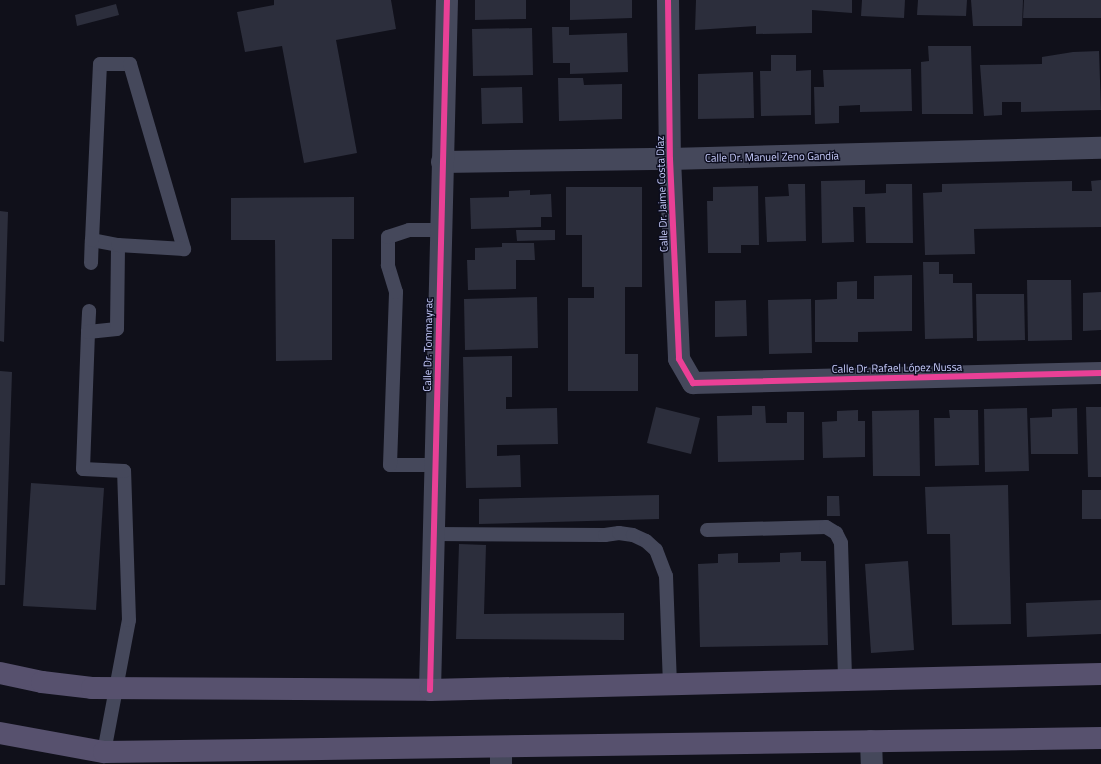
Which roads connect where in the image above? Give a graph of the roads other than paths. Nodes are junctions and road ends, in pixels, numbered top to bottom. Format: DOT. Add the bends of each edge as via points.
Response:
graph roads {
  1 [pos="447,0"];
  2 [pos="668,0"];
  3 [pos="1101,148"];
  4 [pos="670,159"];
  5 [pos="442,162"];
  6 [pos="440,230"];
  7 [pos="92,240"];
  8 [pos="118,245"];
  9 [pos="91,263"];
  10 [pos="89,311"];
  11 [pos="88,332"];
  12 [pos="1101,373"];
  13 [pos="693,383"];
  14 [pos="435,465"];
  15 [pos="707,530"];
  16 [pos="433,534"];
  17 [pos="0,673"];
  18 [pos="1101,674"];
  19 [pos="845,681"];
  20 [pos="670,684"];
  21 [pos="118,689"];
  22 [pos="430,690"];
  23 [pos="0,733"];
  24 [pos="1101,738"];
  25 [pos="871,741"];
  26 [pos="104,752"];
  27 [pos="501,755"];
  28 [pos="872,764"];
  1 -- 5 [label="street, Calle Dr. Tommayrac"];
  2 -- 4 [label="street, Calle Dr. Jaime Costa Díaz"];
  3 -- 4 [label="street, Calle Dr. Manuel Zeno Gandía"];
  4 -- 5 [label="street, Calle Dr. Manuel Zeno Gandía"];
  4 -- 13 [label="street, Calle Dr. Jaime Costa Díaz" via="678,359"];
  5 -- 6 [label="street, Calle Dr. Tommayrac"];
  6 -- 14 [label="street, Calle Dr. Tommayrac"];
  6 -- 14 [label="lane" via="409,230 388,237 388,265 396,292 390,465"];
  7 -- 8 [label="lane"];
  7 -- 8 [label="lane" via="100,64 130,64 184,249"];
  7 -- 9 [label="lane"];
  8 -- 11 [label="lane" via="117,329"];
  10 -- 11 [label="lane"];
  11 -- 21 [label="lane" via="83,469 124,471 129,620"];
  12 -- 13 [label="street, Calle Dr. Rafael López Nussa"];
  14 -- 16 [label="street, Calle Dr. Tommayrac"];
  15 -- 19 [label="lane" via="826,527 836,532 841,543"];
  16 -- 20 [label="lane" via="619,533 633,535 646,541 656,550 666,576"];
  16 -- 22 [label="street, Calle Dr. Tommayrac"];
  17 -- 21 [label="main road" via="49,683"];
  18 -- 19 [label="main road"];
  19 -- 20 [label="main road"];
  20 -- 22 [label="main road"];
  21 -- 22 [label="main road"];
  21 -- 26 [label="lane"];
  23 -- 26 [label="main road"];
  24 -- 25 [label="main road"];
  25 -- 27 [label="main road"];
  25 -- 28 [label="street"];
  26 -- 27 [label="main road"];
}
